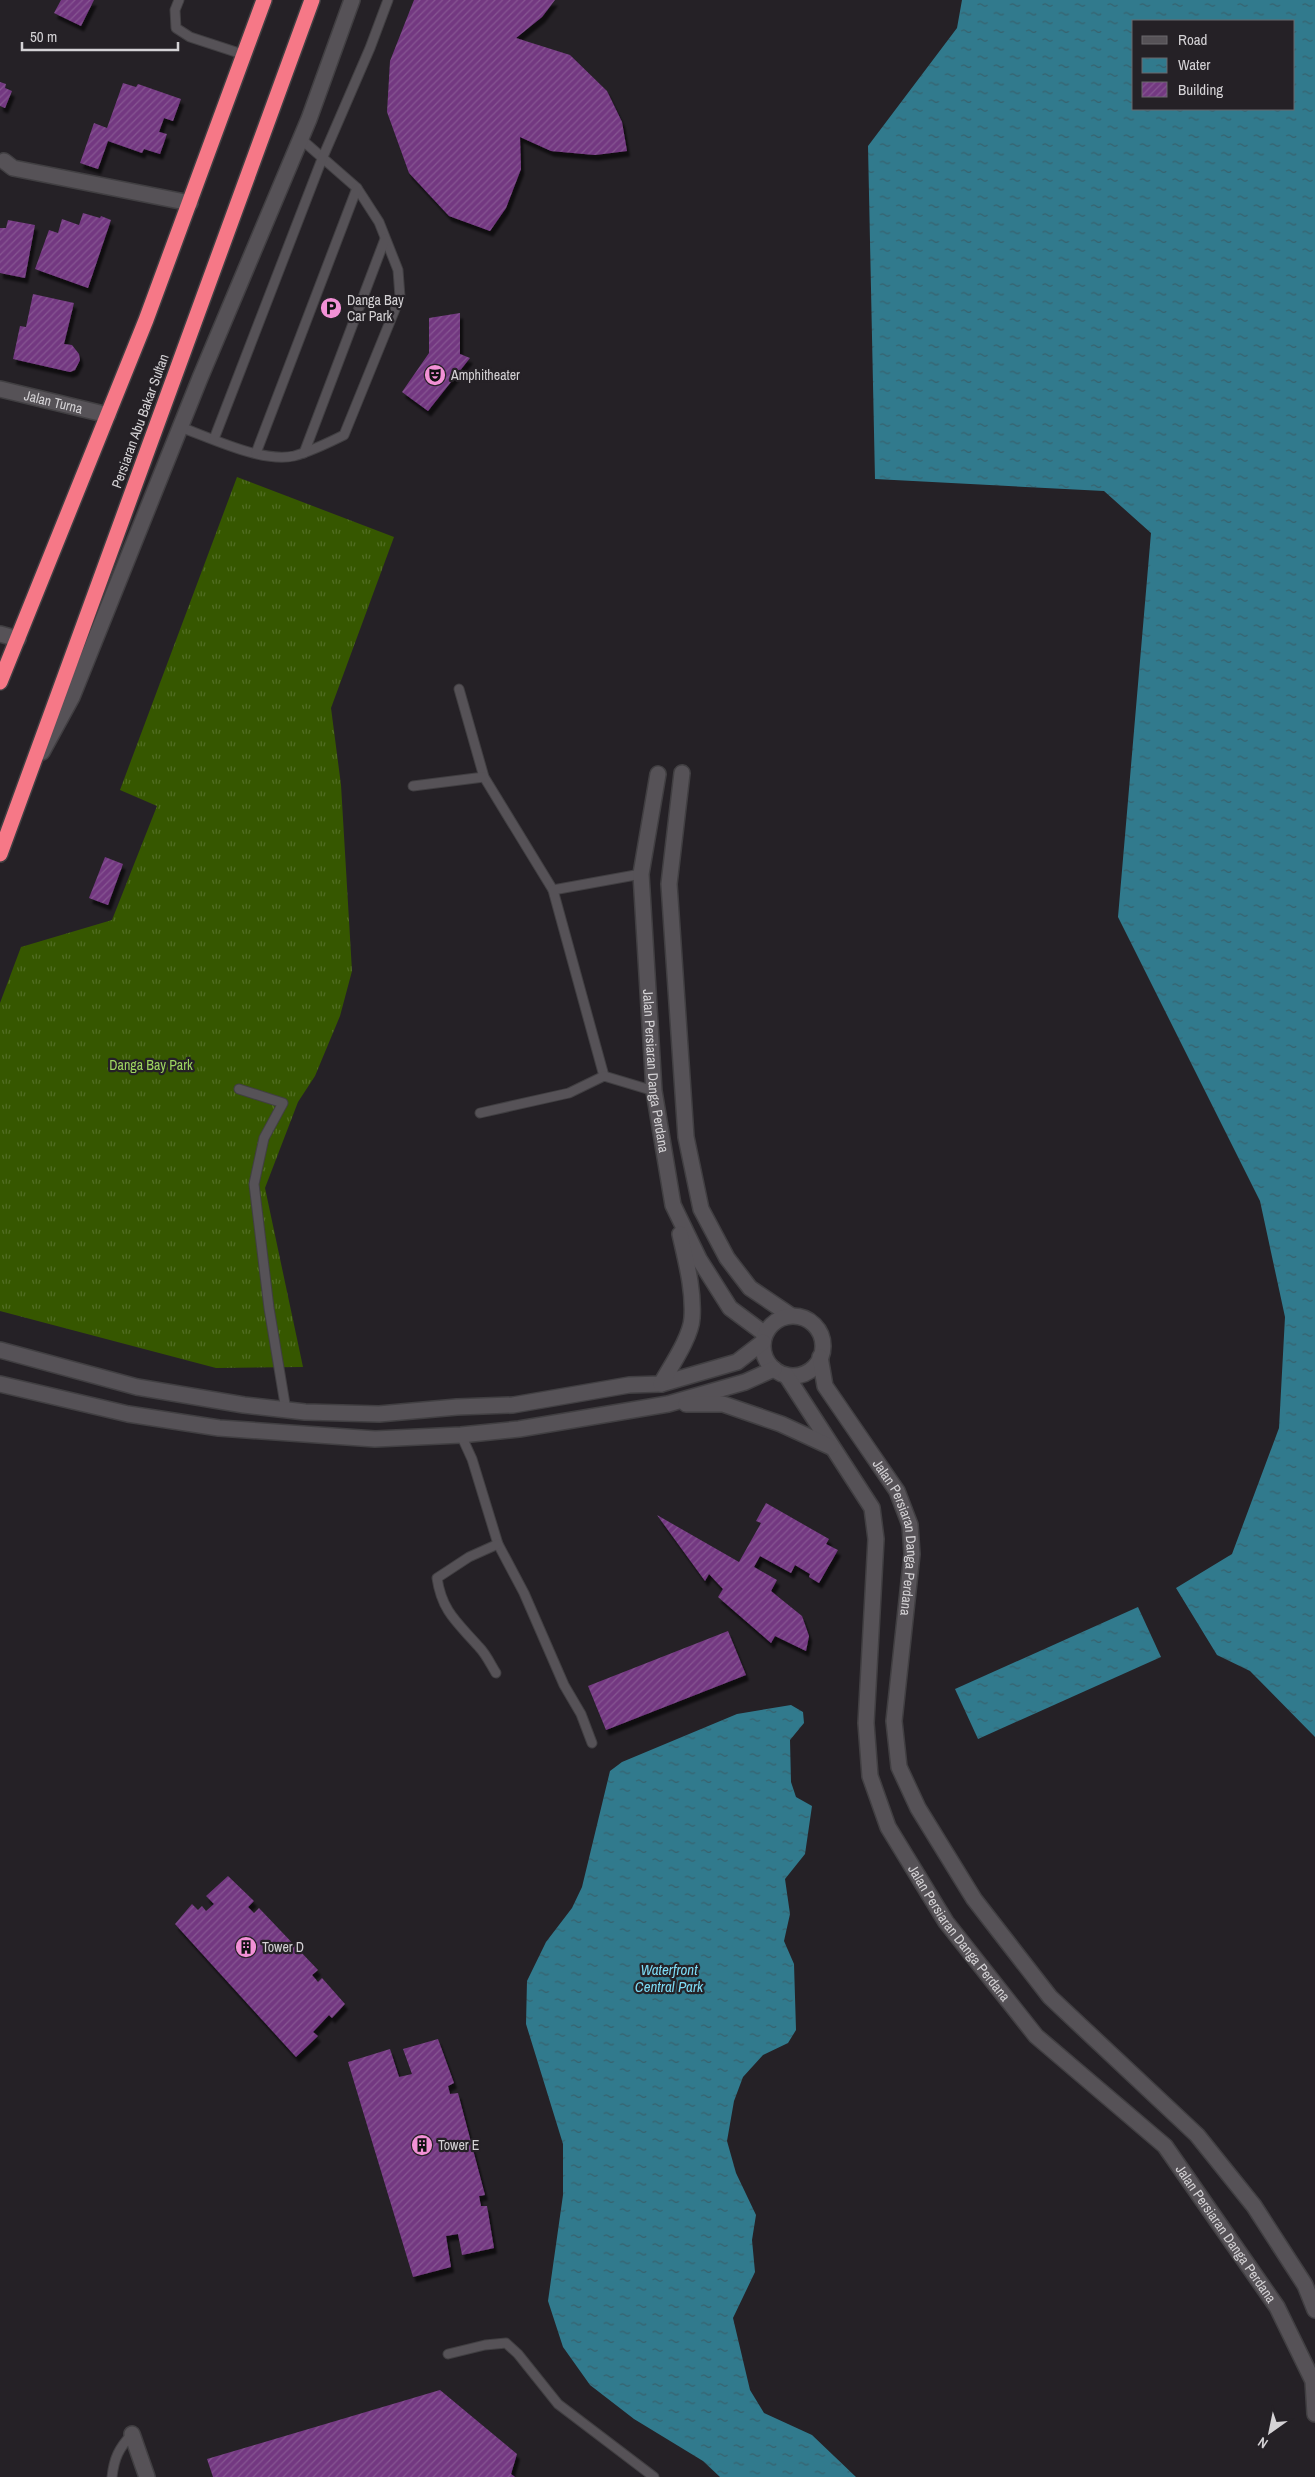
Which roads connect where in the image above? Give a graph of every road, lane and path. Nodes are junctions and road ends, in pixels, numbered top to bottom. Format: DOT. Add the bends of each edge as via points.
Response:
graph roads {
  1 [pos="179,0"];
  2 [pos="264,0"];
  3 [pos="312,0"];
  4 [pos="352,0"];
  5 [pos="388,0"];
  6 [pos="245,55"];
  7 [pos="301,139"];
  8 [pos="322,159"];
  9 [pos="4,161"];
  10 [pos="357,188"];
  11 [pos="190,203"];
  12 [pos="385,239"];
  13 [pos="0,389"];
  14 [pos="108,415"];
  15 [pos="180,427"];
  16 [pos="214,439"];
  17 [pos="304,452"];
  18 [pos="256,453"];
  19 [pos="0,634"];
  20 [pos="18,639"];
  21 [pos="0,682"];
  22 [pos="459,690"];
  23 [pos="682,773"];
  24 [pos="658,774"];
  25 [pos="484,777"];
  26 [pos="27,779"];
  27 [pos="413,786"];
  28 [pos="0,854"];
  29 [pos="641,874"];
  30 [pos="553,890"];
  31 [pos="604,1076"];
  32 [pos="239,1089"];
  33 [pos="654,1091"];
  34 [pos="480,1113"];
  35 [pos="673,1205"];
  36 [pos="790,1315"];
  37 [pos="764,1338"];
  38 [pos="0,1350"];
  39 [pos="820,1357"];
  40 [pos="780,1372"];
  41 [pos="0,1384"];
  42 [pos="661,1384"];
  43 [pos="668,1404"];
  44 [pos="286,1410"];
  45 [pos="460,1435"];
  46 [pos="831,1447"];
  47 [pos="498,1544"];
  48 [pos="496,1673"];
  49 [pos="592,1743"];
  50 [pos="1315,2310"];
  51 [pos="448,2354"];
  52 [pos="1315,2414"];
  53 [pos="132,2434"];
  54 [pos="112,2477"];
  55 [pos="147,2477"];
  56 [pos="654,2477"];
  1 -- 6 [label="lane" via="175,10 176,28 190,37"];
  2 -- 6 [label="highway"];
  3 -- 26 [label="highway, Persiaran Abu Bakar Sultan"];
  4 -- 7 [label="street"];
  5 -- 8 [label="lane"];
  6 -- 11 [label="highway"];
  7 -- 8 [label="lane"];
  7 -- 15 [label="street"];
  8 -- 10 [label="lane"];
  8 -- 16 [label="lane"];
  9 -- 11 [label="street" via="13,168"];
  10 -- 12 [label="lane"];
  10 -- 18 [label="lane"];
  11 -- 14 [label="highway"];
  12 -- 17 [label="lane"];
  12 -- 17 [label="lane" via="398,270 400,297 344,435"];
  13 -- 14 [label="street, Jalan Turna"];
  14 -- 20 [label="highway"];
  15 -- 16 [label="lane"];
  15 -- 26 [label="street" via="72,698"];
  16 -- 18 [label="lane"];
  17 -- 18 [label="lane" via="293,456"];
  19 -- 20 [label="street"];
  20 -- 21 [label="highway"];
  22 -- 25 [label="lane"];
  23 -- 36 [label="street, Jalan Persiaran Danga Perdana" via="669,884 686,1137 701,1210 727,1258 750,1288"];
  24 -- 29 [label="street, Jalan Persiaran Danga Perdana"];
  25 -- 27 [label="lane"];
  25 -- 30 [label="lane"];
  26 -- 28 [label="highway, Persiaran Abu Bakar Sultan"];
  29 -- 30 [label="lane"];
  29 -- 33 [label="street, Jalan Persiaran Danga Perdana"];
  30 -- 31 [label="lane"];
  31 -- 33 [label="lane"];
  31 -- 34 [label="lane" via="569,1094"];
  32 -- 44 [label="lane" via="283,1103 264,1138 254,1184"];
  33 -- 35 [label="street, Jalan Persiaran Danga Perdana"];
  35 -- 37 [label="street, Jalan Persiaran Danga Perdana" via="699,1259 730,1308"];
  35 -- 42 [label="street" via="689,1273 693,1319"];
  36 -- 37 [label="street" via="775,1321"];
  36 -- 39 [label="street" via="814,1326 822,1340"];
  37 -- 40 [label="street" via="765,1357"];
  37 -- 42 [label="street" via="737,1362"];
  38 -- 44 [label="street" via="137,1388"];
  39 -- 40 [label="street" via="804,1373"];
  39 -- 50 [label="street, Jalan Persiaran Danga Perdana" via="826,1386 897,1491 910,1525 912,1554 894,1721 899,1767 918,1808 974,1899 1050,1997 1197,2135 1254,2206 1305,2285"];
  40 -- 43 [label="street"];
  40 -- 46 [label="street, Jalan Persiaran Danga Perdana"];
  41 -- 45 [label="street" via="128,1414 219,1428 375,1438"];
  42 -- 44 [label="street" via="629,1385 513,1405 379,1414"];
  43 -- 45 [label="street" via="519,1429"];
  43 -- 46 [label="street" via="723,1404 781,1424"];
  45 -- 47 [label="lane" via="472,1459"];
  46 -- 52 [label="street, Jalan Persiaran Danga Perdana" via="872,1508 876,1539 866,1723 870,1776 888,1827 946,1922 1036,2036 1165,2146 1277,2306 1313,2382"];
  47 -- 48 [label="lane" via="469,1557 437,1578 439,1596 452,1618 480,1648"];
  47 -- 49 [label="lane"];
  51 -- 56 [label="lane" via="506,2343 558,2404"];
  53 -- 54 [label="lane" via="119,2448 113,2462"];
  53 -- 55 [label="street"];
}
